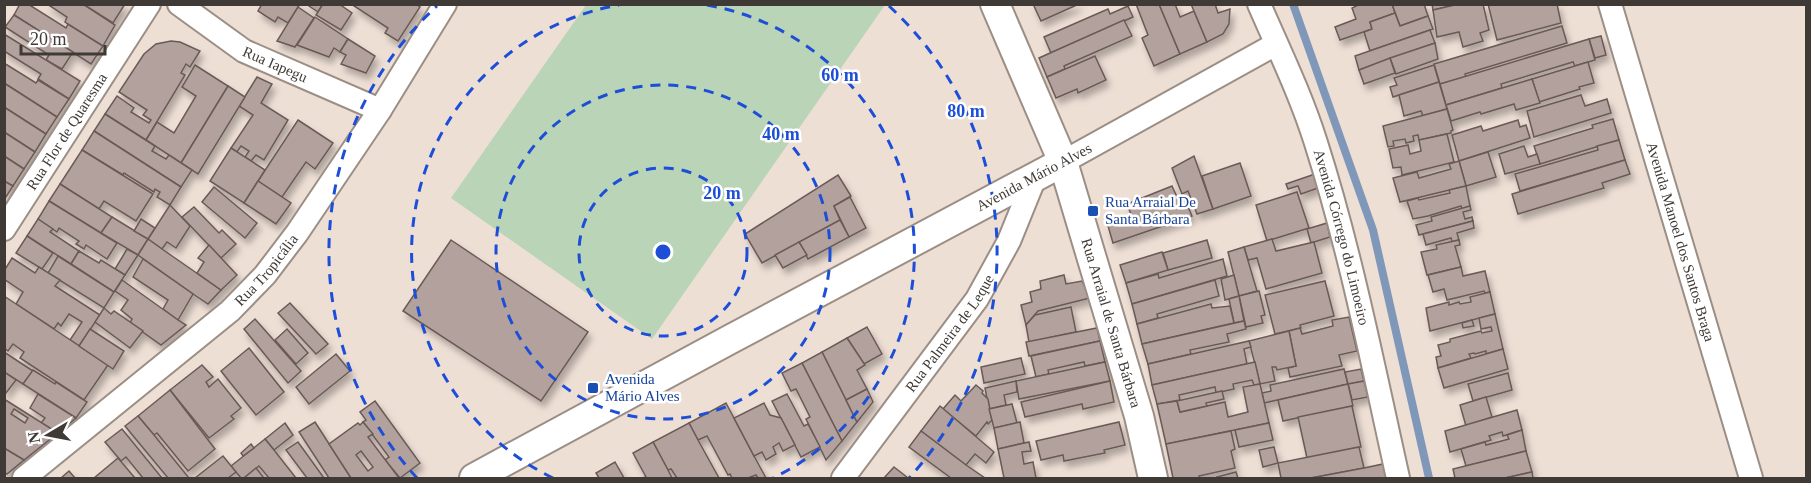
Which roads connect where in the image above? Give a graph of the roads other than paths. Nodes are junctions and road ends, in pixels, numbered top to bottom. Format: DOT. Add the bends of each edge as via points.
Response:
graph roads {
  1 [pos="149,4"];
  2 [pos="179,4"];
  3 [pos="445,4"];
  4 [pos="995,4"];
  5 [pos="1259,4"];
  6 [pos="1610,4"];
  7 [pos="1276,44"];
  8 [pos="380,110"];
  9 [pos="1063,162"];
  10 [pos="1035,177"];
  11 [pos="4,230"];
  12 [pos="24,478"];
  13 [pos="474,478"];
  14 [pos="843,478"];
  15 [pos="1153,478"];
  16 [pos="1398,478"];
  17 [pos="1752,478"];
  1 -- 11 [label="street, Rua Flor de Quaresma"];
  2 -- 8 [label="street, Rua Iapegu" via="243,51"];
  3 -- 8 [label="street, Rua Tropicália"];
  4 -- 9 [label="street, Rua Arraial de Santa Bárbara"];
  5 -- 7 [label="street, Avenida Córrego do Limoeiro"];
  6 -- 17 [label="street, Avenida Manoel dos Santos Braga"];
  7 -- 9 [label="street, Avenida Mário Alves"];
  7 -- 16 [label="street, Avenida Córrego do Limoeiro" via="1316,141 1345,239"];
  8 -- 12 [label="street, Rua Tropicália" via="265,275 231,310"];
  9 -- 10 [label="street, Avenida Mário Alves"];
  9 -- 15 [label="street, Rua Arraial de Santa Bárbara" via="1139,416"];
  10 -- 13 [label="street, Avenida Mário Alves"];
  10 -- 14 [label="street, Rua Palmeira de Leque" via="1009,241 978,299"];
}
